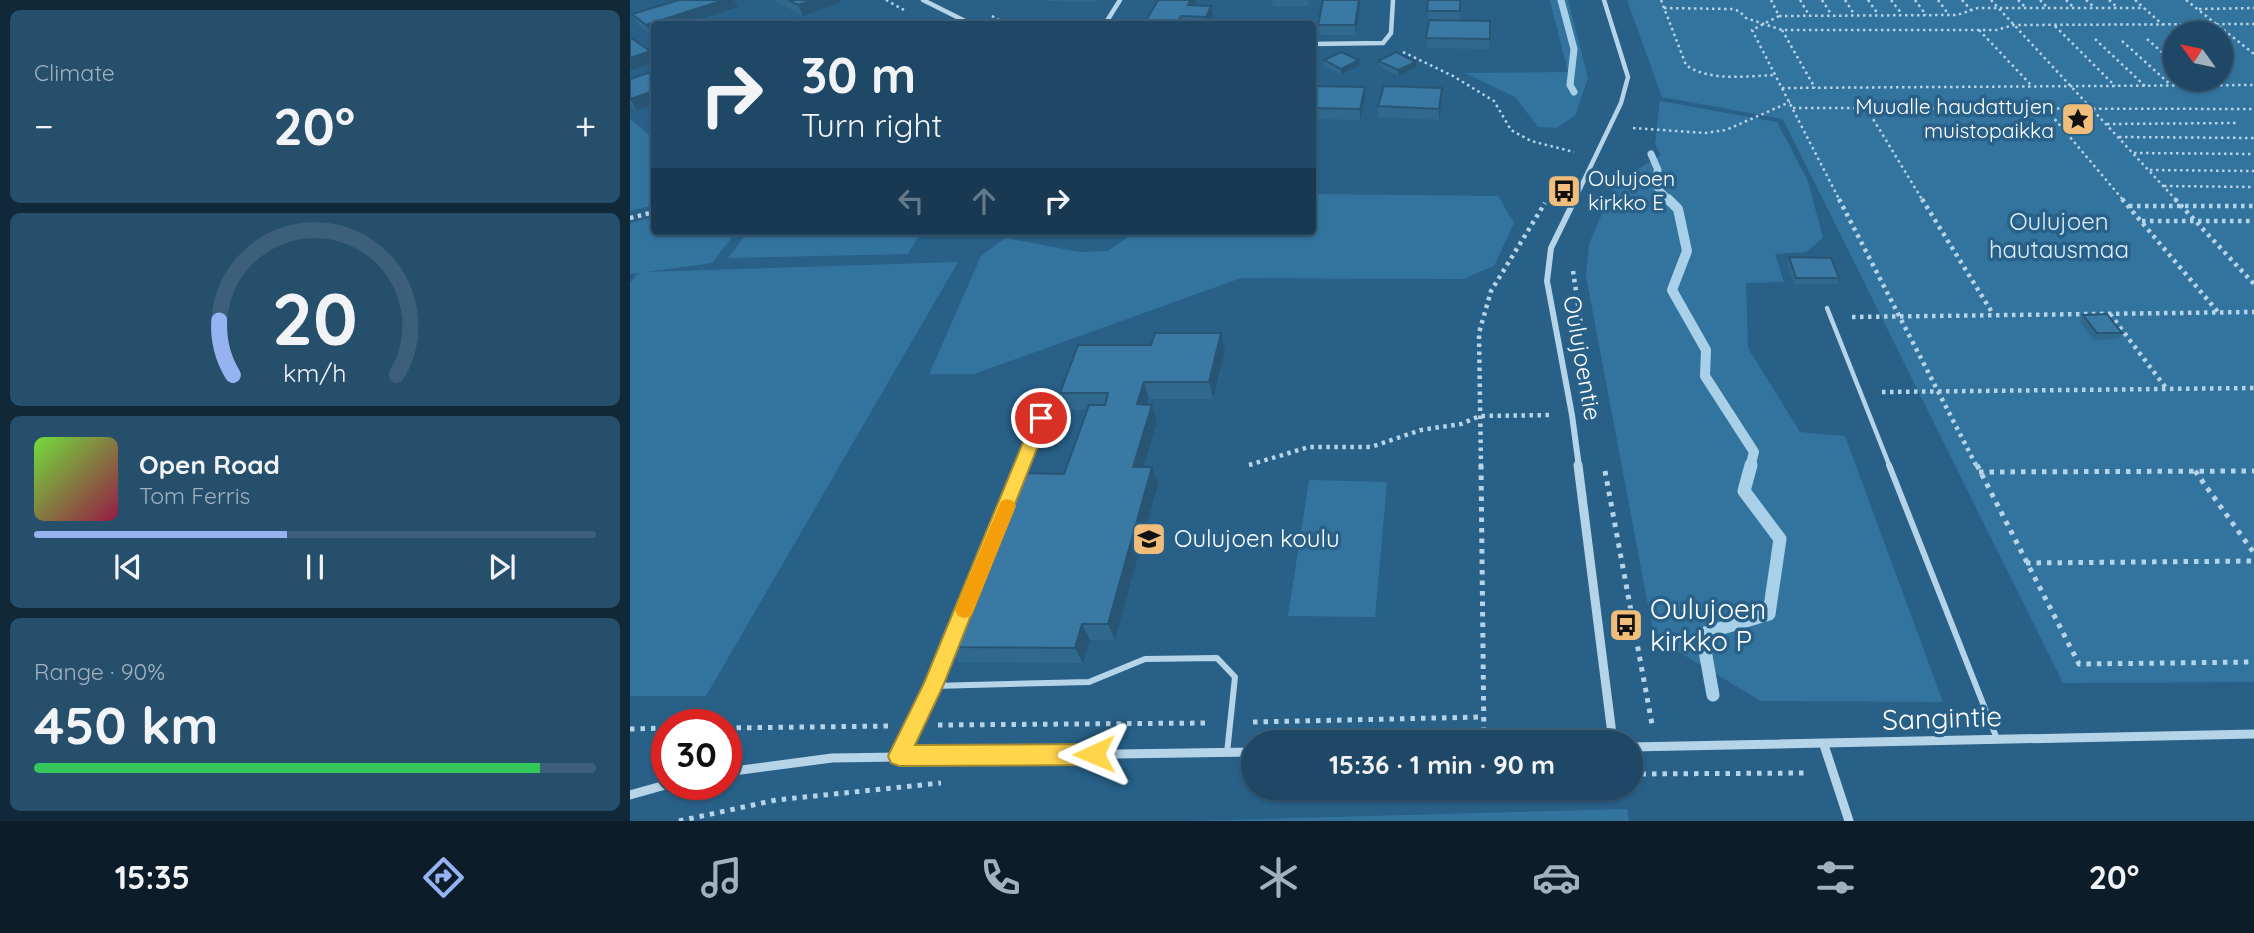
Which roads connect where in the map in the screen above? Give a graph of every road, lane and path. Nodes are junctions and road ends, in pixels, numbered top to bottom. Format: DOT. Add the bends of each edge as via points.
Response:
graph roads {
  1 [pos="923,0"];
  2 [pos="1120,0"];
  3 [pos="1393,0"];
  4 [pos="1604,0"];
  5 [pos="1661,0"];
  6 [pos="1771,0"];
  7 [pos="1800,0"];
  8 [pos="1822,0"];
  9 [pos="1845,0"];
  10 [pos="1868,0"];
  11 [pos="1891,0"];
  12 [pos="1915,0"];
  13 [pos="1938,0"];
  14 [pos="1962,0"];
  15 [pos="1991,0"];
  16 [pos="2018,0"];
  17 [pos="2040,0"];
  18 [pos="2066,0"];
  19 [pos="2086,0"];
  20 [pos="2109,0"];
  21 [pos="2135,0"];
  22 [pos="2186,0"];
  23 [pos="1664,8"];
  24 [pos="1999,8"];
  25 [pos="2027,8"];
  26 [pos="2049,8"];
  27 [pos="2075,8"];
  28 [pos="2095,8"];
  29 [pos="2119,8"];
  30 [pos="2144,8"];
  31 [pos="2254,8"];
  32 [pos="2198,9"];
  33 [pos="1971,10"];
  34 [pos="989,15"];
  35 [pos="1809,15"];
  36 [pos="1832,15"];
  37 [pos="1855,15"];
  38 [pos="1879,15"];
  39 [pos="1902,15"];
  40 [pos="1926,15"];
  41 [pos="1949,15"];
  42 [pos="1779,16"];
  43 [pos="965,21"];
  44 [pos="1017,21"];
  45 [pos="1107,21"];
  46 [pos="2213,21"];
  47 [pos="2233,24"];
  48 [pos="2254,24"];
  49 [pos="1762,25"];
  50 [pos="2014,25"];
  51 [pos="2163,25"];
  52 [pos="2054,26"];
  53 [pos="1782,30"];
  54 [pos="1978,30"];
  55 [pos="2233,37"];
  56 [pos="2147,39"];
  57 [pos="2095,40"];
  58 [pos="2122,41"];
  59 [pos="1383,43"];
  60 [pos="1316,44"];
  61 [pos="2163,53"];
  62 [pos="2254,54"];
  63 [pos="1775,75"];
  64 [pos="2163,78"];
  65 [pos="2163,85"];
  66 [pos="2233,85"];
  67 [pos="2031,86"];
  68 [pos="2071,86"];
  69 [pos="2115,86"];
  70 [pos="2145,86"];
  71 [pos="2254,87"];
  72 [pos="1782,88"];
  73 [pos="1815,88"];
  74 [pos="1790,102"];
  75 [pos="1793,108"];
  76 [pos="1867,109"];
  77 [pos="2254,109"];
  78 [pos="2047,110"];
  79 [pos="2093,110"];
  80 [pos="2238,123"];
  81 [pos="2106,124"];
  82 [pos="1627,131"];
  83 [pos="2118,137"];
  84 [pos="2254,138"];
  85 [pos="2133,153"];
  86 [pos="2254,153"];
  87 [pos="1569,164"];
  88 [pos="2149,170"];
  89 [pos="2254,170"];
  90 [pos="2164,186"];
  91 [pos="2254,187"];
  92 [pos="1548,198"];
  93 [pos="2128,206"];
  94 [pos="2182,206"];
  95 [pos="2254,206"];
  96 [pos="651,213"];
  97 [pos="630,218"];
  98 [pos="2141,221"];
  99 [pos="2196,221"];
  100 [pos="2254,221"];
  101 [pos="1575,262"];
  102 [pos="2254,284"];
  103 [pos="1827,308"];
  104 [pos="2254,312"];
  105 [pos="2219,313"];
  106 [pos="2110,314"];
  107 [pos="1994,315"];
  108 [pos="1900,316"];
  109 [pos="1830,317"];
  110 [pos="1583,337"];
  111 [pos="2254,388"];
  112 [pos="2166,389"];
  113 [pos="1860,392"];
  114 [pos="1940,393"];
  115 [pos="1572,415"];
  116 [pos="1480,416"];
  117 [pos="1041,418"];
  118 [pos="1249,465"];
  119 [pos="1605,468"];
  120 [pos="2195,471"];
  121 [pos="2254,471"];
  122 [pos="1979,472"];
  123 [pos="1016,484"];
  124 [pos="2254,553"];
  125 [pos="2254,561"];
  126 [pos="2026,563"];
  127 [pos="954,636"];
  128 [pos="2254,662"];
  129 [pos="933,686"];
  130 [pos="1483,717"];
  131 [pos="1230,723"];
  132 [pos="915,725"];
  133 [pos="651,728"];
  134 [pos="742,728"];
  135 [pos="630,729"];
  136 [pos="1484,730"];
  137 [pos="1611,730"];
  138 [pos="2254,734"];
  139 [pos="1997,738"];
  140 [pos="1824,745"];
  141 [pos="1643,747"];
  142 [pos="1657,747"];
  143 [pos="1227,752"];
  144 [pos="1241,752"];
  145 [pos="899,756"];
  146 [pos="742,770"];
  147 [pos="1834,772"];
  148 [pos="1643,774"];
  149 [pos="1661,774"];
  150 [pos="948,782"];
  151 [pos="651,789"];
  152 [pos="630,795"];
  153 [pos="679,821"];
  154 [pos="1849,821"];
  1 -- 43 [label="street"];
  2 -- 45 [label="street"];
  3 -- 59 [label="street" via="1391,33"];
  4 -- 115 [label="street, Oulujoentie" via="1628,77 1621,103 1551,248 1547,281"];
  5 -- 23 [label="path"];
  6 -- 42 [label="path"];
  7 -- 35 [label="path"];
  8 -- 36 [label="path"];
  9 -- 37 [label="path"];
  10 -- 38 [label="path"];
  11 -- 39 [label="path"];
  12 -- 40 [label="path"];
  13 -- 41 [label="path"];
  14 -- 33 [label="path"];
  15 -- 24 [label="path"];
  16 -- 25 [label="path"];
  17 -- 26 [label="path"];
  18 -- 27 [label="path"];
  19 -- 28 [label="path"];
  20 -- 29 [label="path"];
  21 -- 30 [label="path"];
  22 -- 32 [label="path"];
  23 -- 49 [label="path" via="1731,9"];
  23 -- 63 [label="path" via="1691,71"];
  24 -- 25 [label="path"];
  24 -- 33 [label="path"];
  24 -- 50 [label="path"];
  25 -- 26 [label="path"];
  26 -- 27 [label="path"];
  27 -- 28 [label="path"];
  28 -- 29 [label="path"];
  29 -- 30 [label="path"];
  30 -- 51 [label="path"];
  31 -- 32 [label="path"];
  32 -- 46 [label="path"];
  33 -- 41 [label="path"];
  34 -- 44 [label="path"];
  35 -- 36 [label="path"];
  35 -- 42 [label="path"];
  36 -- 37 [label="path"];
  37 -- 38 [label="path"];
  38 -- 39 [label="path"];
  39 -- 40 [label="path"];
  40 -- 41 [label="path"];
  42 -- 49 [label="path"];
  47 -- 48 [label="path"];
  49 -- 53 [label="path"];
  49 -- 63 [label="path" via="1752,30"];
  50 -- 52 [label="path"];
  50 -- 54 [label="path"];
  50 -- 68 [label="path"];
  51 -- 52 [label="path"];
  52 -- 69 [label="path"];
  53 -- 54 [label="path"];
  53 -- 73 [label="path"];
  54 -- 67 [label="path"];
  55 -- 62 [label="path"];
  56 -- 61 [label="path"];
  57 -- 70 [label="path"];
  58 -- 64 [label="path"];
  59 -- 60 [label="street"];
  59 -- 87 [label="path" via="1494,101 1511,130 1521,136 1577,152"];
  63 -- 72 [label="path"];
  65 -- 70 [label="path"];
  66 -- 71 [label="path"];
  67 -- 68 [label="path"];
  67 -- 73 [label="path"];
  68 -- 69 [label="path"];
  68 -- 79 [label="path"];
  69 -- 70 [label="path"];
  72 -- 73 [label="path"];
  72 -- 74 [label="path"];
  74 -- 75 [label="path"];
  74 -- 82 [label="path" via="1726,130 1705,133 1635,126"];
  75 -- 76 [label="path"];
  75 -- 108 [label="path"];
  76 -- 78 [label="path"];
  76 -- 107 [label="path"];
  77 -- 79 [label="path"];
  78 -- 79 [label="path"];
  78 -- 93 [label="path"];
  79 -- 81 [label="path"];
  80 -- 81 [label="path"];
  81 -- 83 [label="path"];
  83 -- 84 [label="path"];
  83 -- 85 [label="path"];
  85 -- 86 [label="path"];
  85 -- 88 [label="path"];
  88 -- 89 [label="path"];
  88 -- 90 [label="path"];
  90 -- 91 [label="path"];
  90 -- 94 [label="path"];
  92 -- 116 [label="path" via="1492,291 1479,333"];
  93 -- 94 [label="path"];
  93 -- 98 [label="path"];
  94 -- 95 [label="path"];
  94 -- 99 [label="path"];
  96 -- 97 [label="path"];
  98 -- 99 [label="path"];
  98 -- 105 [label="path"];
  99 -- 100 [label="path"];
  99 -- 102 [label="path"];
  101 -- 110 [label="path"];
  103 -- 109 [label="lane"];
  104 -- 105 [label="path"];
  105 -- 106 [label="path"];
  106 -- 107 [label="path"];
  106 -- 112 [label="path"];
  107 -- 108 [label="path"];
  108 -- 109 [label="path"];
  108 -- 114 [label="path"];
  109 -- 113 [label="lane"];
  111 -- 112 [label="path"];
  112 -- 114 [label="path"];
  113 -- 114 [label="path"];
  113 -- 139 [label="lane"];
  114 -- 122 [label="path"];
  115 -- 116 [label="path"];
  115 -- 137 [label="street, Oulujoentie"];
  116 -- 118 [label="path" via="1371,447 1309,447"];
  116 -- 130 [label="path"];
  117 -- 123 [label="lane"];
  119 -- 142 [label="path"];
  120 -- 121 [label="path"];
  120 -- 122 [label="path"];
  120 -- 124 [label="path"];
  122 -- 126 [label="path"];
  125 -- 126 [label="path"];
  126 -- 128 [label="path" via="2079,664"];
  127 -- 129 [label="lane"];
  129 -- 131 [label="lane" via="1089,682 1144,659 1217,658 1235,677"];
  129 -- 132 [label="lane"];
  130 -- 131 [label="path"];
  130 -- 136 [label="path"];
  131 -- 132 [label="path"];
  131 -- 143 [label="lane"];
  132 -- 134 [label="path"];
  132 -- 145 [label="lane"];
  133 -- 135 [label="path"];
  138 -- 139 [label="street, Sangintie"];
  139 -- 140 [label="street, Sangintie"];
  140 -- 142 [label="street, Sangintie"];
  140 -- 147 [label="street"];
  141 -- 142 [label="street, Sangintie"];
  142 -- 149 [label="path"];
  143 -- 144 [label="street"];
  143 -- 145 [label="street"];
  145 -- 146 [label="street" via="832,758"];
  147 -- 149 [label="path"];
  147 -- 154 [label="street"];
  148 -- 149 [label="path"];
  150 -- 153 [label="path" via="822,792 720,809"];
  151 -- 152 [label="street"];
}
